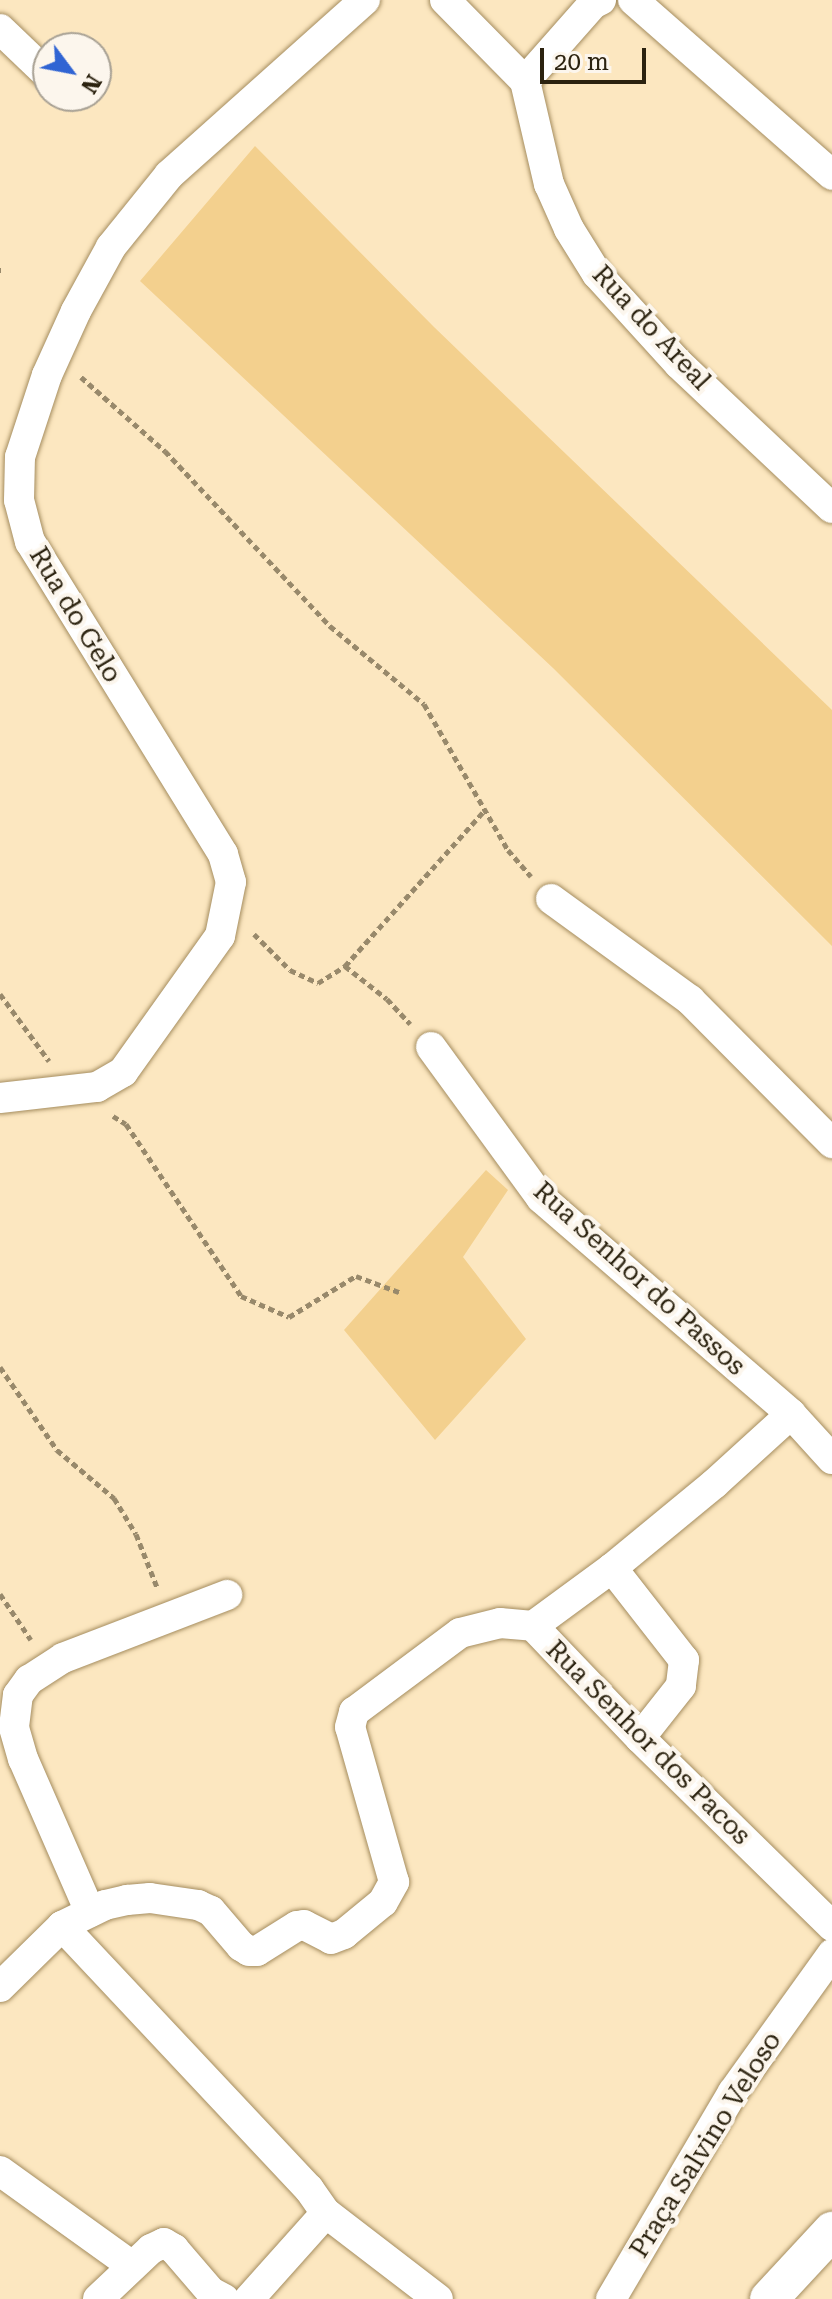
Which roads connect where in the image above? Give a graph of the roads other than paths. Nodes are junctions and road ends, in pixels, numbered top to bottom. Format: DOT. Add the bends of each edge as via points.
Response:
graph roads {
  1 [pos="365,0"];
  2 [pos="445,0"];
  3 [pos="601,0"];
  4 [pos="633,0"];
  5 [pos="0,29"];
  6 [pos="32,60"];
  7 [pos="525,81"];
  8 [pos="832,175"];
  9 [pos="832,508"];
  10 [pos="12,513"];
  11 [pos="551,899"];
  12 [pos="431,1047"];
  13 [pos="0,1098"];
  14 [pos="832,1143"];
  15 [pos="791,1414"];
  16 [pos="832,1459"];
  17 [pos="612,1568"];
  18 [pos="227,1595"];
  19 [pos="533,1626"];
  20 [pos="640,1738"];
  21 [pos="90,1912"];
  22 [pos="62,1926"];
  23 [pos="832,1926"];
  24 [pos="832,1954"];
  25 [pos="0,1987"];
  26 [pos="0,2171"];
  27 [pos="326,2213"];
  28 [pos="832,2231"];
  29 [pos="132,2266"];
  30 [pos="98,2299"];
  31 [pos="224,2299"];
  32 [pos="249,2299"];
  33 [pos="438,2299"];
  34 [pos="611,2299"];
  35 [pos="769,2299"];
  1 -- 10 [label="street, Rua do Gelo" via="169,175 111,247 56,356 20,457 19,500"];
  2 -- 7 [label="street"];
  3 -- 7 [label="street"];
  4 -- 8 [label="street"];
  5 -- 6 [label="street"];
  7 -- 9 [label="street, Rua do Areal" via="549,184 597,274 679,364"];
  10 -- 13 [label="street, Rua do Gelo" via="223,854 231,882 220,936 123,1072 97,1087"];
  11 -- 14 [label="street" via="690,1000"];
  12 -- 15 [label="street, Rua Senhor do Passos" via="541,1198"];
  15 -- 16 [label="street, Rua Senhor do Passos"];
  15 -- 17 [label="street, Rua Senhor dos Pacos"];
  17 -- 19 [label="street, Rua Senhor dos Pacos"];
  17 -- 20 [label="street" via="684,1660 681,1686"];
  18 -- 21 [label="street" via="63,1658 29,1680 18,1695 14,1727 23,1759"];
  19 -- 20 [label="street, Rua Senhor dos Pacos"];
  19 -- 21 [label="street" via="500,1623 460,1633 354,1712 350,1727 394,1882 383,1902 344,1934 331,1939 297,1926 249,1951 211,1911 198,1905 150,1898"];
  20 -- 23 [label="street, Rua Senhor dos Pacos"];
  21 -- 22 [label="street"];
  22 -- 25 [label="street"];
  22 -- 27 [label="street"];
  24 -- 34 [label="street, Praça Salvino Veloso" via="733,2092"];
  26 -- 29 [label="street"];
  27 -- 32 [label="street"];
  27 -- 33 [label="street"];
  28 -- 35 [label="street"];
  29 -- 30 [label="street"];
  29 -- 31 [label="street" via="156,2244 168,2244 211,2292"];
}
